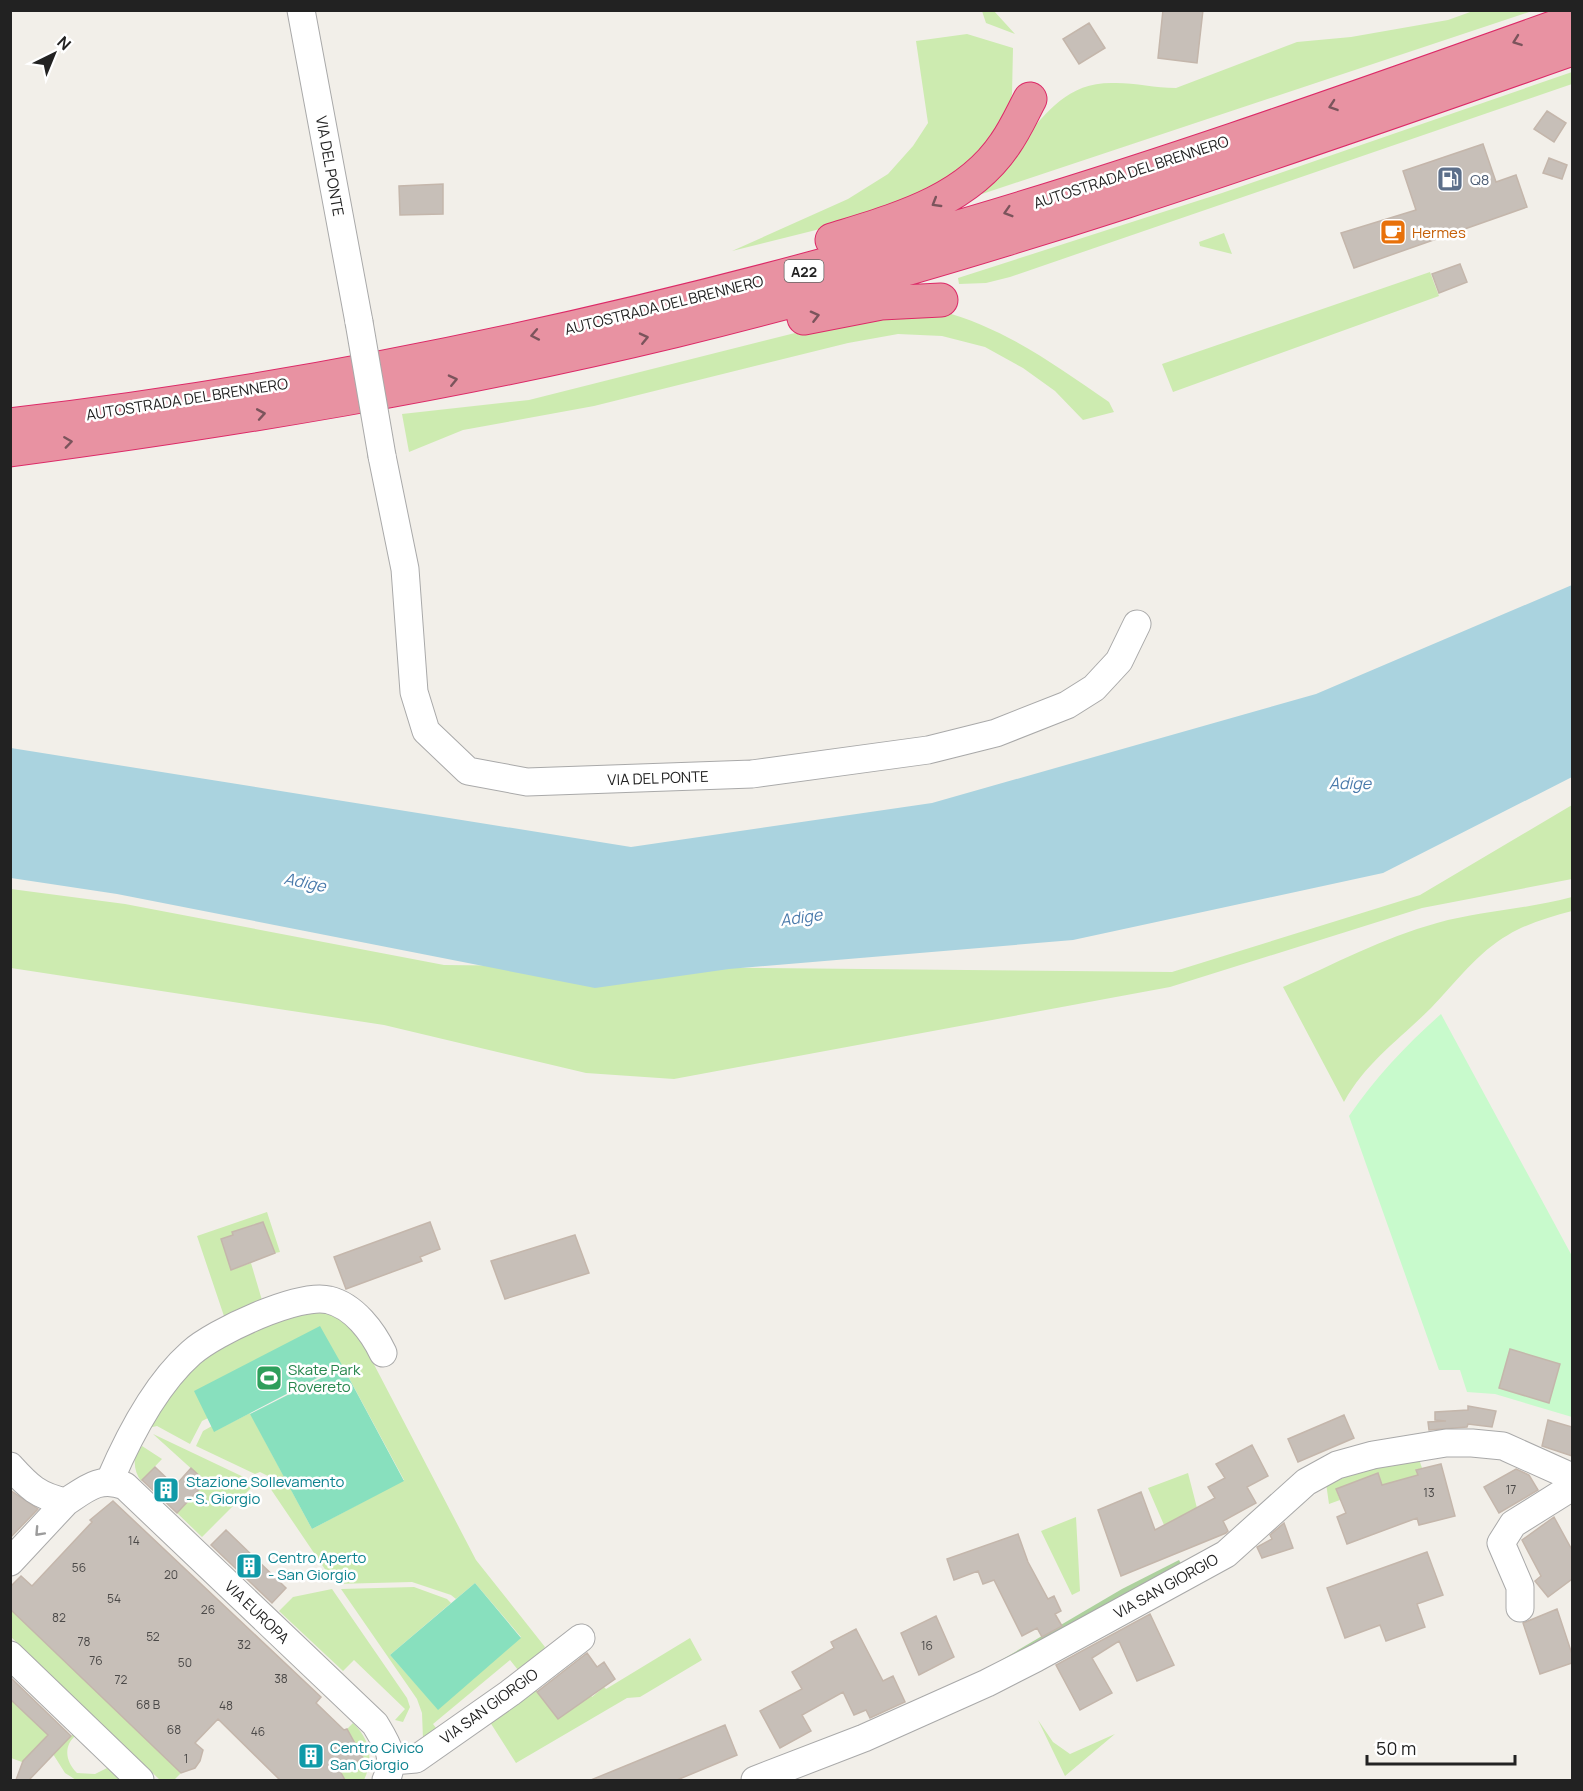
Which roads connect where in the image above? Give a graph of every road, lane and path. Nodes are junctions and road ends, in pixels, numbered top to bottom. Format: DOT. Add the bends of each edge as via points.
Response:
graph roads {
  1 [pos="301,10"];
  2 [pos="1572,21"];
  3 [pos="1572,49"];
  4 [pos="1030,99"];
  5 [pos="735,287"];
  6 [pos="941,300"];
  7 [pos="675,331"];
  8 [pos="10,425"];
  9 [pos="10,450"];
  10 [pos="1137,624"];
  11 [pos="383,1353"];
  12 [pos="10,1466"];
  13 [pos="1572,1476"];
  14 [pos="110,1480"];
  15 [pos="1572,1486"];
  16 [pos="66,1502"];
  17 [pos="10,1562"];
  18 [pos="1520,1608"];
  19 [pos="581,1638"];
  20 [pos="16,1660"];
  21 [pos="390,1765"];
  22 [pos="140,1780"];
  23 [pos="755,1780"];
  1 -- 10 [label="street, VIA DEL PONTE, bridge" via="405,569 414,693 426,731 468,771 527,782 752,774 928,750 996,733 1067,705 1094,688 1119,661"];
  2 -- 5 [label="highway, AUTOSTRADA DEL BRENNERO / A22, one-way" via="1185,156 920,238"];
  3 -- 7 [label="highway, AUTOSTRADA DEL BRENNERO / A22" via="1143,198 937,260"];
  4 -- 5 [label="highway, one-way" via="1004,145 972,180 951,194 926,209 779,260"];
  5 -- 8 [label="highway, AUTOSTRADA DEL BRENNERO / A22, one-way" via="548,333 285,385"];
  7 -- 6 [label="highway, one-way" via="753,331 841,309"];
  9 -- 7 [label="highway, AUTOSTRADA DEL BRENNERO / A22, one-way" via="241,418 425,386"];
  11 -- 14 [label="street" via="361,1319 333,1300 316,1297 238,1324 191,1353 170,1378 125,1446"];
  12 -- 16 [label="street" via="44,1497"];
  13 -- 23 [label="street, VIA SAN GIORGIO" via="1503,1446 1472,1443 1446,1443 1337,1465 1306,1482 1226,1554 1036,1658 864,1738"];
  14 -- 16 [label="street"];
  14 -- 21 [label="street, VIA EUROPA" via="125,1486 375,1724"];
  15 -- 18 [label="street" via="1513,1524 1501,1543 1520,1587"];
  16 -- 17 [label="street, one-way"];
  19 -- 21 [label="street, VIA SAN GIORGIO" via="416,1759"];
  20 -- 22 [label="street"];
}
